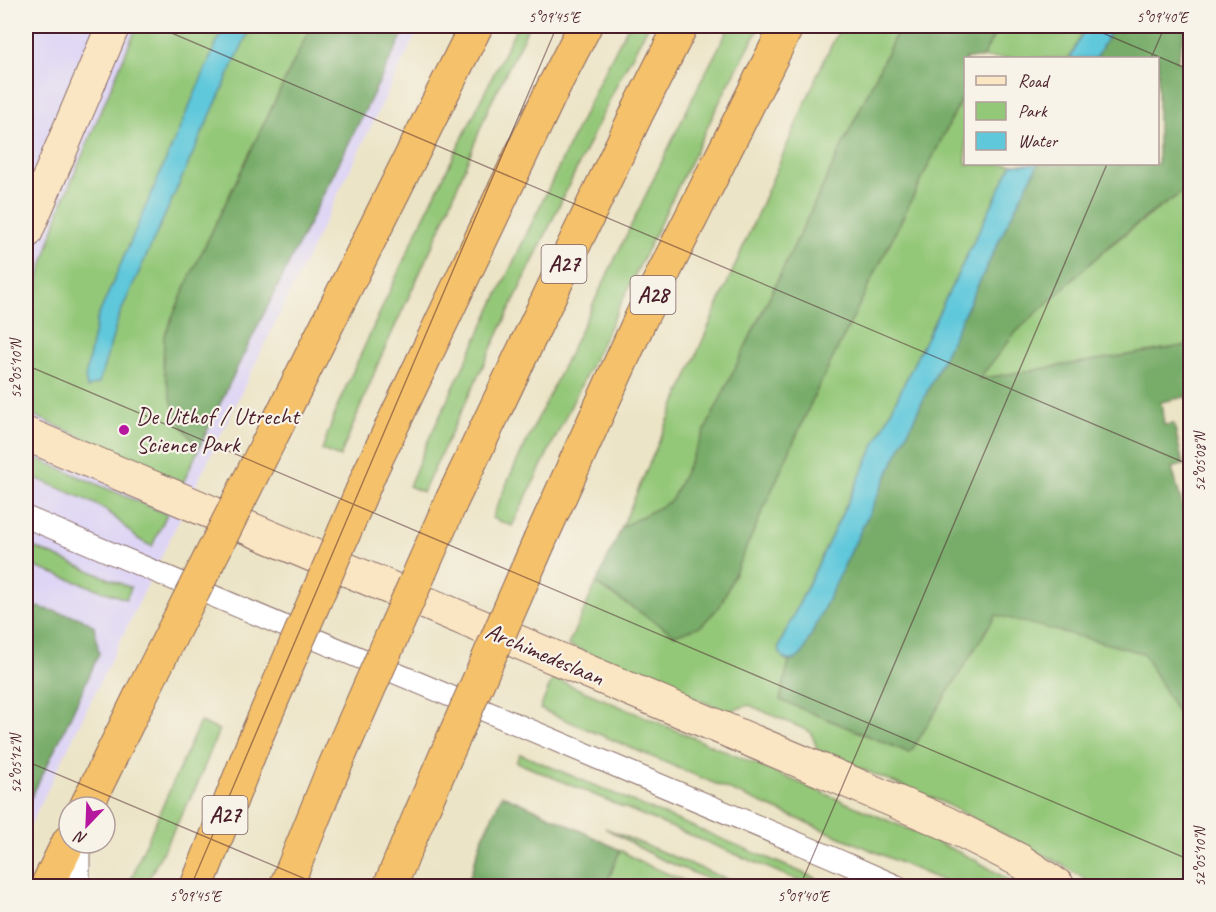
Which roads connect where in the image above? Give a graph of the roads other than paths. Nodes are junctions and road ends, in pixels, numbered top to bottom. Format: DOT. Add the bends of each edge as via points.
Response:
graph roads {
  1 [pos="113,26"];
  2 [pos="476,26"];
  3 [pos="585,26"];
  4 [pos="681,26"];
  5 [pos="788,26"];
  6 [pos="26,232"];
  7 [pos="26,434"];
  8 [pos="26,517"];
  9 [pos="92,795"];
  10 [pos="62,855"];
  11 [pos="79,855"];
  12 [pos="47,886"];
  13 [pos="79,886"];
  14 [pos="196,886"];
  15 [pos="286,886"];
  16 [pos="390,886"];
  17 [pos="897,886"];
  18 [pos="1059,886"];
  1 -- 6 [label="main road"];
  2 -- 9 [label="highway, bridge"];
  3 -- 14 [label="highway, A27, bridge" via="371,470"];
  4 -- 15 [label="highway, A27, bridge" via="450,504"];
  5 -- 16 [label="highway, A28, bridge" via="640,320"];
  7 -- 18 [label="main road, Archimedeslaan" via="944,822 1019,860"];
  8 -- 17 [label="lane"];
  10 -- 12 [label="highway"];
  11 -- 13 [label="lane"];
}
